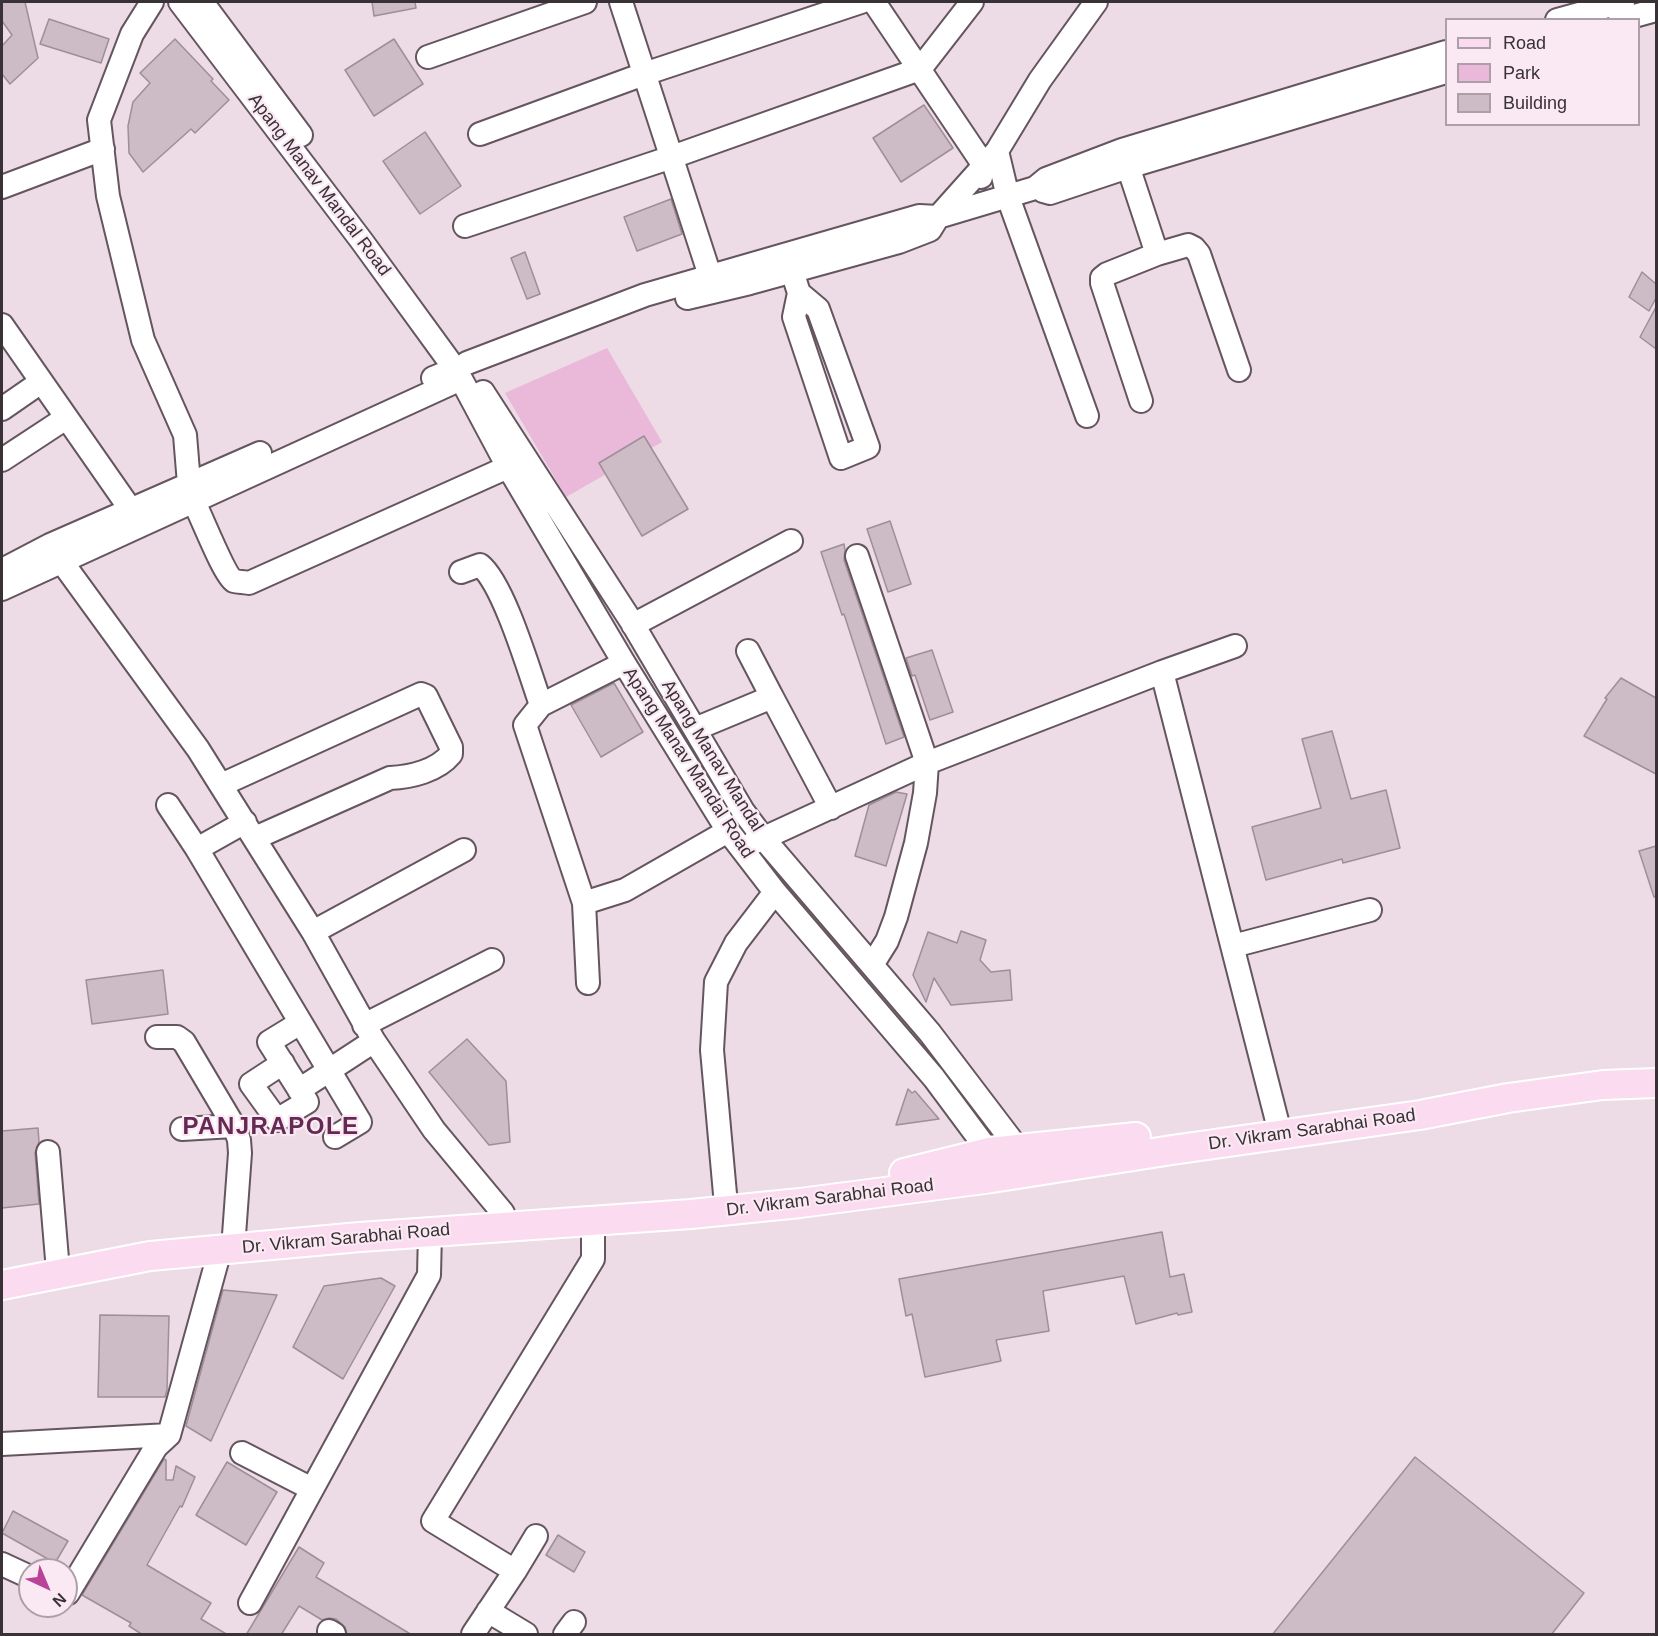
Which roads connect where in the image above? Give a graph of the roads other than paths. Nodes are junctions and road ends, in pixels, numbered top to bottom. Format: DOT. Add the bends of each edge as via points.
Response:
graph roads {
  1 [pos="152,2"];
  2 [pos="180,2"];
  3 [pos="202,2"];
  4 [pos="585,2"];
  5 [pos="621,2"];
  6 [pos="861,2"];
  7 [pos="874,2"];
  8 [pos="972,2"];
  9 [pos="1096,2"];
  10 [pos="1623,2"];
  11 [pos="1656,10"];
  12 [pos="1564,18"];
  13 [pos="1627,18"];
  14 [pos="1445,52"];
  15 [pos="428,57"];
  16 [pos="920,69"];
  17 [pos="1445,72"];
  18 [pos="644,74"];
  19 [pos="1369,85"];
  20 [pos="480,134"];
  21 [pos="102,149"];
  22 [pos="672,157"];
  23 [pos="990,158"];
  24 [pos="1125,159"];
  25 [pos="2,187"];
  26 [pos="1008,197"];
  27 [pos="976,206"];
  28 [pos="938,217"];
  29 [pos="465,226"];
  30 [pos="1156,254"];
  31 [pos="792,272"];
  32 [pos="713,283"];
  33 [pos="799,293"];
  34 [pos="2,325"];
  35 [pos="465,369"];
  36 [pos="1239,369"];
  37 [pos="41,381"];
  38 [pos="1141,401"];
  39 [pos="2,409"];
  40 [pos="1087,416"];
  41 [pos="66,418"];
  42 [pos="2,460"];
  43 [pos="508,467"];
  44 [pos="191,492"];
  45 [pos="131,510"];
  46 [pos="791,541"];
  47 [pos="56,553"];
  48 [pos="857,556"];
  49 [pos="3,566"];
  50 [pos="461,572"];
  51 [pos="2,589"];
  52 [pos="632,623"];
  53 [pos="608,634"];
  54 [pos="1235,646"];
  55 [pos="748,651"];
  56 [pos="624,663"];
  57 [pos="1162,672"];
  58 [pos="772,697"];
  59 [pos="541,705"];
  60 [pos="695,729"];
  61 [pos="927,763"];
  62 [pos="221,785"];
  63 [pos="168,805"];
  64 [pos="831,808"];
  65 [pos="250,830"];
  66 [pos="734,839"];
  67 [pos="764,839"];
  68 [pos="197,849"];
  69 [pos="464,850"];
  70 [pos="775,892"];
  71 [pos="584,903"];
  72 [pos="1370,910"];
  73 [pos="313,932"];
  74 [pos="1233,946"];
  75 [pos="492,960"];
  76 [pos="872,965"];
  77 [pos="588,983"];
  78 [pos="300,1023"];
  79 [pos="369,1033"];
  80 [pos="157,1037"];
  81 [pos="283,1064"];
  82 [pos="328,1070"];
  83 [pos="1647,1076"];
  84 [pos="299,1090"];
  85 [pos="1277,1121"];
  86 [pos="233,1126"];
  87 [pos="182,1129"];
  88 [pos="335,1137"];
  89 [pos="48,1152"];
  90 [pos="1021,1161"];
  91 [pos="990,1165"];
  92 [pos="725,1194"];
  93 [pos="593,1219"];
  94 [pos="503,1220"];
  95 [pos="430,1232"];
  96 [pos="227,1242"];
  97 [pos="57,1259"];
  98 [pos="2,1268"];
  99 [pos="2,1285"];
  100 [pos="169,1435"];
  101 [pos="2,1444"];
  102 [pos="242,1453"];
  103 [pos="312,1489"];
  104 [pos="536,1536"];
  105 [pos="2,1564"];
  106 [pos="18,1571"];
  107 [pos="515,1571"];
  108 [pos="78,1576"];
  109 [pos="250,1603"];
  110 [pos="488,1611"];
  111 [pos="473,1635"];
  112 [pos="526,1635"];
  1 -- 21 [label="street" via="132,34 99,120"];
  2 -- 35 [label="street, Apang Manav Mandal Road" via="368,250"];
  3 -- 35 [label="street, Apang Manav Mandal"];
  4 -- 15 [label="street"];
  5 -- 18 [label="street"];
  6 -- 18 [label="street"];
  7 -- 16 [label="street"];
  8 -- 16 [label="street"];
  9 -- 23 [label="street"];
  10 -- 12 [label="street"];
  11 -- 13 [label="street"];
  14 -- 19 [label="street"];
  16 -- 22 [label="street"];
  16 -- 23 [label="street"];
  17 -- 19 [label="street"];
  18 -- 20 [label="street"];
  18 -- 22 [label="street"];
  19 -- 24 [label="street"];
  21 -- 25 [label="street"];
  21 -- 44 [label="street" via="108,196 143,340 185,435"];
  22 -- 29 [label="street"];
  22 -- 32 [label="street"];
  23 -- 26 [label="street"];
  23 -- 27 [label="street"];
  23 -- 28 [label="street"];
  24 -- 26 [label="street" via="1050,193 1035,189"];
  24 -- 30 [label="street"];
  26 -- 27 [label="street"];
  26 -- 40 [label="street"];
  27 -- 28 [label="street"];
  28 -- 31 [label="street" via="930,230 899,242"];
  28 -- 32 [label="street" via="919,216"];
  30 -- 36 [label="street" via="1188,245 1199,254"];
  30 -- 38 [label="street" via="1102,278"];
  31 -- 32 [label="street"];
  31 -- 33 [label="street"];
  32 -- 35 [label="street" via="645,295 580,318"];
  33 -- 33 [label="street" via="794,317 841,458 868,447 818,309"];
  34 -- 37 [label="street"];
  35 -- 43 [label="street, Apang Manav Mandal Road"];
  35 -- 44 [label="street"];
  35 -- 52 [label="street, Apang Manav Mandal"];
  37 -- 39 [label="street"];
  37 -- 41 [label="street"];
  41 -- 42 [label="street"];
  41 -- 45 [label="street"];
  43 -- 44 [label="street" via="249,583 235,581 225,572"];
  43 -- 53 [label="street, Apang Manav Mandal Road"];
  44 -- 45 [label="street"];
  44 -- 47 [label="street"];
  45 -- 47 [label="street"];
  46 -- 52 [label="street"];
  47 -- 49 [label="street"];
  47 -- 51 [label="street"];
  47 -- 62 [label="street"];
  48 -- 61 [label="street"];
  50 -- 59 [label="street" via="480,565 486,570 506,608"];
  52 -- 53 [label="street"];
  52 -- 60 [label="street, Apang Manav Mandal"];
  53 -- 56 [label="street, Apang Manav Mandal Road"];
  54 -- 57 [label="street"];
  55 -- 58 [label="street"];
  56 -- 59 [label="street"];
  56 -- 66 [label="street, Apang Manav Mandal Road"];
  57 -- 61 [label="street"];
  57 -- 74 [label="street"];
  58 -- 60 [label="street"];
  58 -- 64 [label="street"];
  59 -- 71 [label="street" via="525,725"];
  60 -- 67 [label="street, Apang Manav Mandal"];
  61 -- 64 [label="street"];
  61 -- 76 [label="street" via="916,843 897,917"];
  62 -- 65 [label="street"];
  62 -- 65 [label="street" via="421,694 426,696 451,747 445,761 410,777 390,777"];
  63 -- 68 [label="street"];
  64 -- 67 [label="street"];
  65 -- 68 [label="street"];
  65 -- 73 [label="street"];
  66 -- 67 [label="street"];
  66 -- 70 [label="street, Apang Manav Mandal Road"];
  66 -- 71 [label="street" via="625,890"];
  67 -- 76 [label="street, Apang Manav Mandal"];
  68 -- 78 [label="street"];
  69 -- 73 [label="street"];
  70 -- 91 [label="street, Apang Manav Mandal Road" via="934,1078"];
  70 -- 92 [label="street" via="736,943 716,982 712,1050"];
  71 -- 77 [label="street"];
  72 -- 74 [label="street"];
  73 -- 79 [label="street"];
  74 -- 85 [label="street"];
  75 -- 79 [label="street"];
  76 -- 90 [label="street, Apang Manav Mandal" via="930,1033"];
  78 -- 81 [label="street" via="269,1042"];
  78 -- 82 [label="street"];
  79 -- 82 [label="street"];
  79 -- 94 [label="street" via="434,1130"];
  80 -- 86 [label="street" via="177,1037 184,1042"];
  81 -- 84 [label="street"];
  81 -- 84 [label="street" via="252,1084 277,1120 307,1102"];
  82 -- 84 [label="street"];
  82 -- 88 [label="street" via="360,1122"];
  83 -- 85 [label="main road, Dr. Vikram Sarabhai Road" via="1506,1085"];
  83 -- 90 [label="main road, Dr. Vikram Sarabhai Road" via="1420,1115"];
  85 -- 90 [label="main road, Dr. Vikram Sarabhai Road"];
  86 -- 87 [label="street"];
  86 -- 96 [label="street" via="240,1153"];
  89 -- 97 [label="street"];
  90 -- 91 [label="main road, Dr. Vikram Sarabhai Road"];
  91 -- 92 [label="main road, Dr. Vikram Sarabhai Road"];
  91 -- 93 [label="main road, Dr. Vikram Sarabhai Road" via="800,1203"];
  92 -- 94 [label="main road, Dr. Vikram Sarabhai Road"];
  93 -- 94 [label="main road, Dr. Vikram Sarabhai Road"];
  93 -- 107 [label="street" via="593,1259 433,1521"];
  94 -- 95 [label="main road, Dr. Vikram Sarabhai Road"];
  94 -- 96 [label="main road, Dr. Vikram Sarabhai Road"];
  95 -- 96 [label="main road, Dr. Vikram Sarabhai Road"];
  95 -- 103 [label="street" via="429,1275"];
  96 -- 97 [label="main road, Dr. Vikram Sarabhai Road" via="148,1243"];
  96 -- 99 [label="main road, Dr. Vikram Sarabhai Road"];
  96 -- 100 [label="street"];
  97 -- 98 [label="main road, Dr. Vikram Sarabhai Road"];
  100 -- 101 [label="street"];
  100 -- 108 [label="street" via="156,1447"];
  102 -- 103 [label="street"];
  103 -- 109 [label="street"];
  104 -- 107 [label="street"];
  105 -- 106 [label="street"];
  107 -- 110 [label="street"];
  110 -- 111 [label="street"];
  110 -- 112 [label="street"];
}
